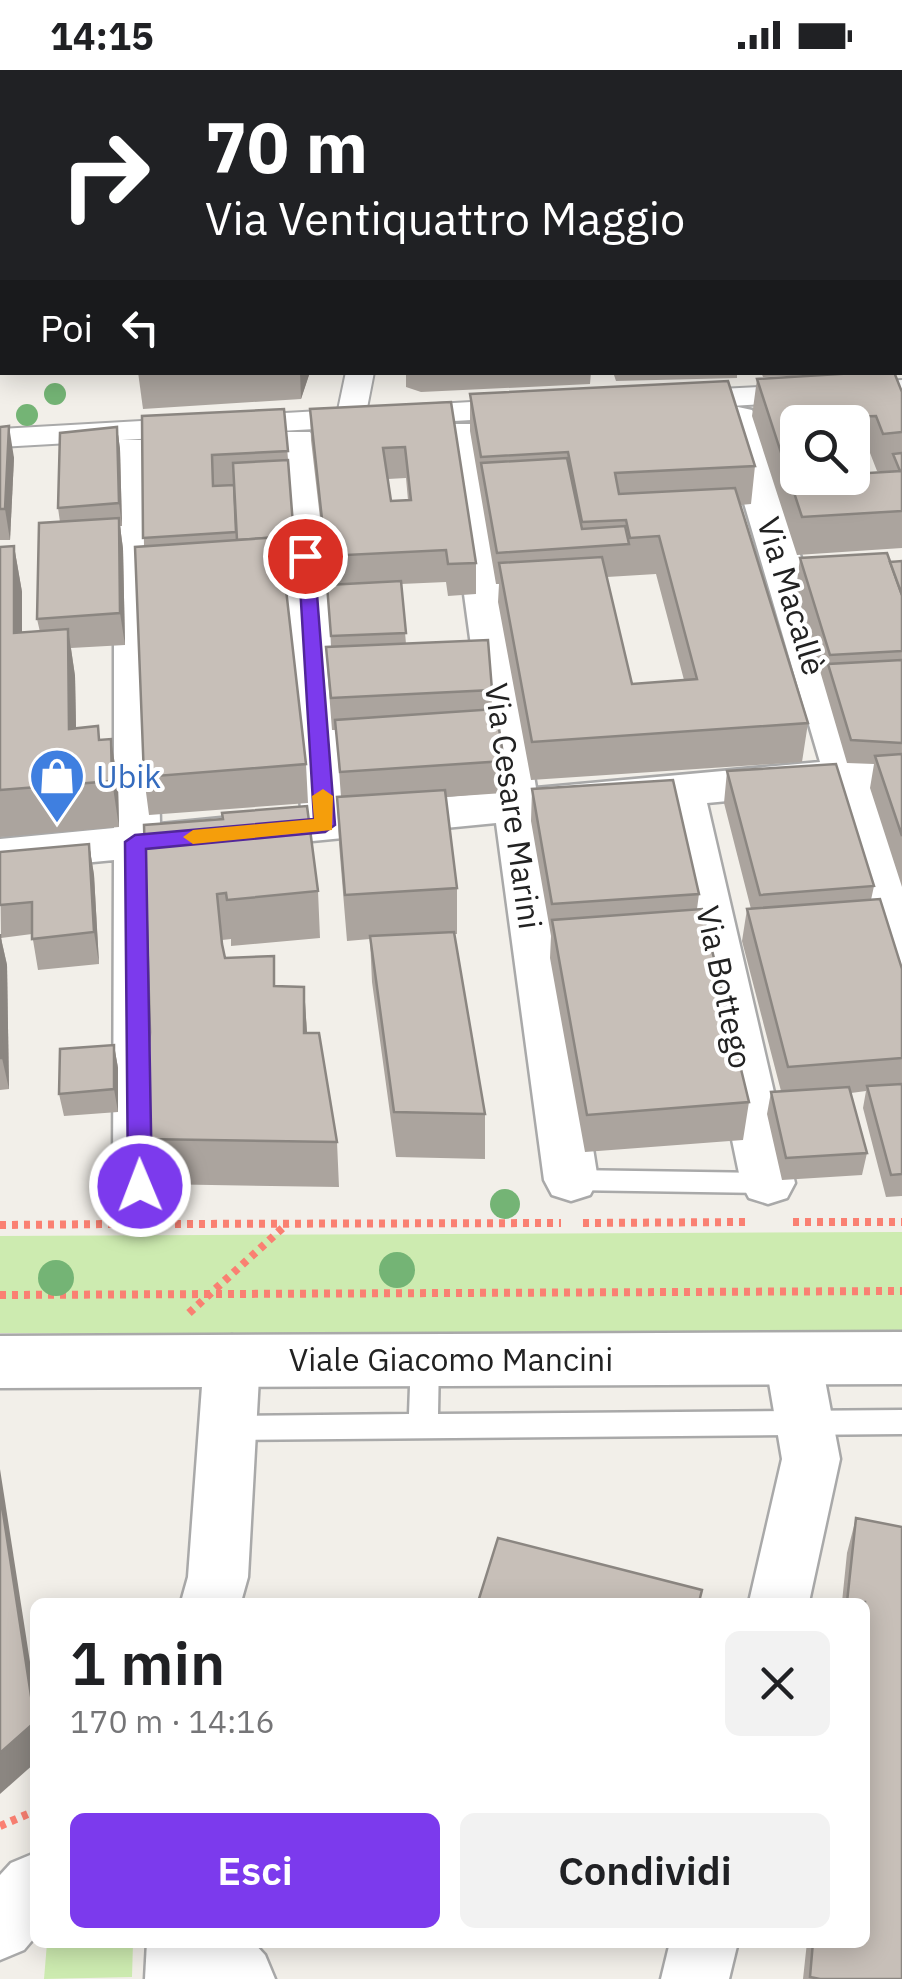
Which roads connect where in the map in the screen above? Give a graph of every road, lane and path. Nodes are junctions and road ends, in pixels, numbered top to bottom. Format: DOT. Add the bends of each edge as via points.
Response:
graph roads {
  1 [pos="359,375"];
  2 [pos="902,388"];
  3 [pos="646,402"];
  4 [pos="548,406"];
  5 [pos="350,417"];
  6 [pos="738,418"];
  7 [pos="461,432"];
  8 [pos="0,438"];
  9 [pos="296,440"];
  10 [pos="134,448"];
  11 [pos="902,769"];
  12 [pos="846,774"];
  13 [pos="682,791"];
  14 [pos="513,808"];
  15 [pos="325,825"];
  16 [pos="135,842"];
  17 [pos="0,856"];
  18 [pos="902,956"];
  19 [pos="571,1180"];
  20 [pos="140,1186"];
  21 [pos="767,1209"];
  22 [pos="902,1222"];
  23 [pos="288,1224"];
  24 [pos="902,1291"];
  25 [pos="0,1296"];
  26 [pos="425,1358"];
  27 [pos="902,1358"];
  28 [pos="232,1359"];
  29 [pos="793,1359"];
  30 [pos="0,1362"];
  31 [pos="804,1422"];
  32 [pos="902,1422"];
  33 [pos="423,1426"];
  34 [pos="228,1428"];
  35 [pos="212,1598"];
  36 [pos="780,1598"];
  37 [pos="30,1813"];
  38 [pos="0,1826"];
  39 [pos="180,1948"];
  40 [pos="212,1948"];
  41 [pos="703,1948"];
  42 [pos="179,1979"];
  43 [pos="240,1979"];
  44 [pos="696,1979"];
  1 -- 5 [label="street"];
  2 -- 3 [label="street"];
  4 -- 5 [label="street"];
  5 -- 8 [label="street"];
  6 -- 12 [label="street, Via Macallè"];
  7 -- 14 [label="street, Via Cesare Marini"];
  9 -- 15 [label="street"];
  10 -- 16 [label="street"];
  11 -- 12 [label="street"];
  12 -- 13 [label="street"];
  12 -- 18 [label="street, Via Macallè"];
  13 -- 14 [label="street"];
  13 -- 21 [label="street, Via Bottego"];
  14 -- 15 [label="street"];
  14 -- 19 [label="street, Via Cesare Marini"];
  15 -- 16 [label="street"];
  16 -- 17 [label="street"];
  16 -- 20 [label="street"];
  19 -- 21 [label="lane"];
  21 -- 22 [label="path"];
  21 -- 23 [label="path"];
  24 -- 25 [label="path"];
  26 -- 28 [label="street, Viale Giacomo Mancini"];
  26 -- 29 [label="street, Viale Giacomo Mancini"];
  26 -- 33 [label="lane"];
  27 -- 29 [label="street, Viale Giacomo Mancini"];
  28 -- 30 [label="street, Viale Giacomo Mancini"];
  28 -- 34 [label="street"];
  29 -- 31 [label="street"];
  31 -- 32 [label="lane"];
  31 -- 33 [label="lane"];
  31 -- 36 [label="street" via="811,1459"];
  33 -- 34 [label="lane"];
  34 -- 35 [label="street"];
  37 -- 38 [label="path"];
  39 -- 42 [label="street"];
  40 -- 43 [label="street"];
  41 -- 44 [label="street"];
}
